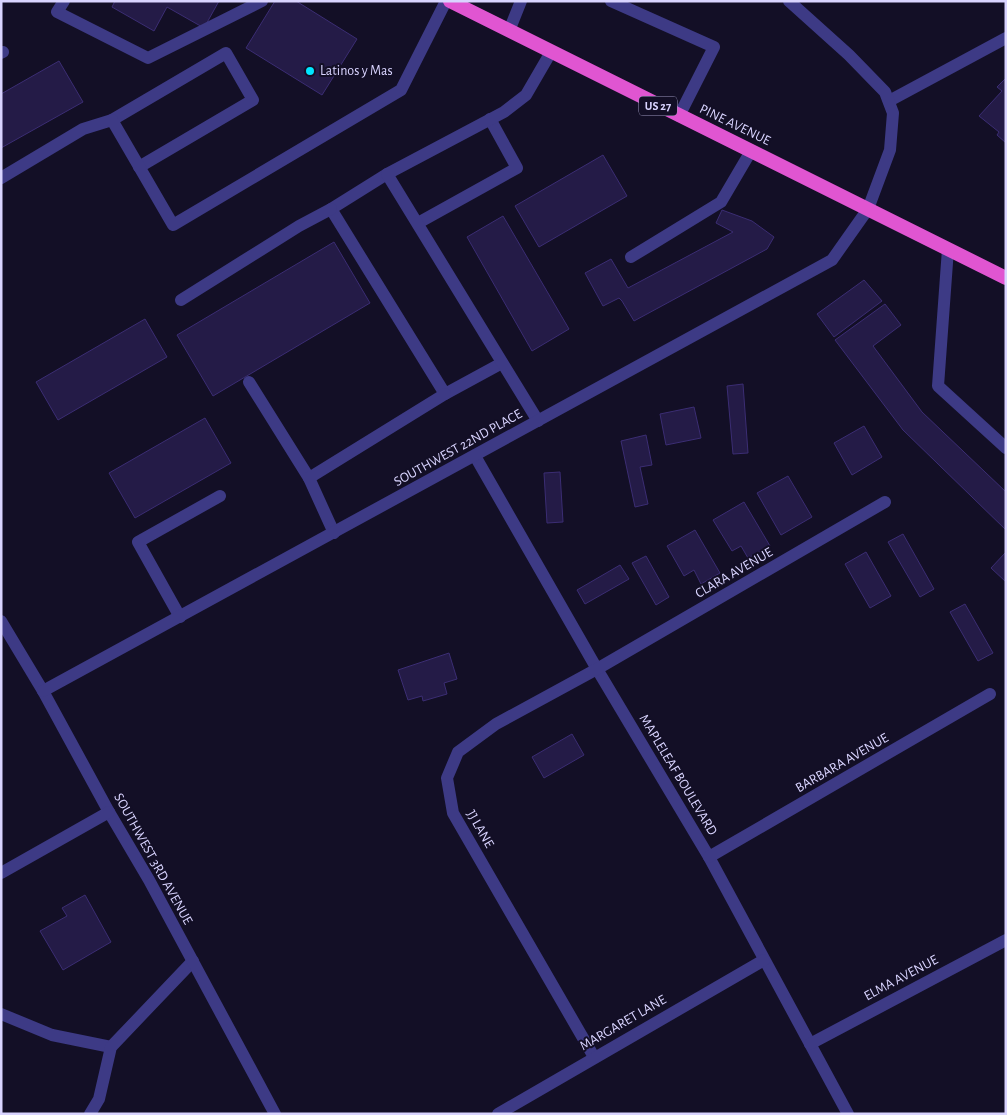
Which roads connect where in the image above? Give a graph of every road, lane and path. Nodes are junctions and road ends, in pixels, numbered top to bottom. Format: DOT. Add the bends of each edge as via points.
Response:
graph roads {
  1 [pos="64,1"];
  2 [pos="262,1"];
  3 [pos="446,1"];
  4 [pos="450,1"];
  5 [pos="521,1"];
  6 [pos="611,1"];
  7 [pos="789,1"];
  8 [pos="509,31"];
  9 [pos="1006,38"];
  10 [pos="551,52"];
  11 [pos="889,101"];
  12 [pos="679,116"];
  13 [pos="490,119"];
  14 [pos="112,120"];
  15 [pos="751,151"];
  16 [pos="139,167"];
  17 [pos="388,174"];
  18 [pos="1,178"];
  19 [pos="331,209"];
  20 [pos="868,209"];
  21 [pos="418,223"];
  22 [pos="948,249"];
  23 [pos="632,258"];
  24 [pos="1006,278"];
  25 [pos="181,300"];
  26 [pos="502,363"];
  27 [pos="248,382"];
  28 [pos="445,394"];
  29 [pos="538,421"];
  30 [pos="1006,448"];
  31 [pos="475,456"];
  32 [pos="309,478"];
  33 [pos="220,496"];
  34 [pos="885,502"];
  35 [pos="334,533"];
  36 [pos="180,617"];
  37 [pos="1,621"];
  38 [pos="597,669"];
  39 [pos="43,691"];
  40 [pos="990,694"];
  41 [pos="109,812"];
  42 [pos="709,857"];
  43 [pos="1,873"];
  44 [pos="1006,940"];
  45 [pos="764,960"];
  46 [pos="193,961"];
  47 [pos="1,1014"];
  48 [pos="810,1044"];
  49 [pos="111,1047"];
  50 [pos="594,1057"];
  51 [pos="90,1114"];
  52 [pos="275,1114"];
  53 [pos="498,1114"];
  54 [pos="848,1114"];
  1 -- 2 [label="street" via="57,12 148,58"];
  3 -- 16 [label="street" via="401,90 173,225"];
  4 -- 8 [label="highway, PINE AVENUE / US 27"];
  5 -- 8 [label="street"];
  6 -- 12 [label="street" via="714,47"];
  7 -- 11 [label="street" via="867,73 886,92"];
  8 -- 10 [label="highway, PINE AVENUE / US 27"];
  9 -- 11 [label="street"];
  10 -- 12 [label="highway, PINE AVENUE / US 27"];
  10 -- 13 [label="street" via="526,95"];
  11 -- 20 [label="street, SOUTHWEST 22ND PLACE" via="893,113 890,150"];
  12 -- 15 [label="highway, PINE AVENUE / US 27"];
  13 -- 17 [label="street"];
  13 -- 21 [label="street" via="517,168"];
  14 -- 16 [label="street"];
  14 -- 16 [label="street" via="226,53 249,92 253,100"];
  14 -- 18 [label="street" via="83,129"];
  15 -- 20 [label="highway, PINE AVENUE / US 27"];
  15 -- 23 [label="street" via="721,202"];
  17 -- 19 [label="street"];
  17 -- 21 [label="street"];
  19 -- 25 [label="street"];
  19 -- 28 [label="street"];
  20 -- 22 [label="highway, PINE AVENUE / US 27"];
  20 -- 29 [label="street, SOUTHWEST 22ND PLACE" via="832,260"];
  21 -- 26 [label="street"];
  22 -- 24 [label="highway, PINE AVENUE / US 27"];
  22 -- 30 [label="street" via="938,386"];
  26 -- 28 [label="street"];
  26 -- 29 [label="street"];
  27 -- 32 [label="street"];
  28 -- 32 [label="street"];
  29 -- 31 [label="street, SOUTHWEST 22ND PLACE"];
  31 -- 35 [label="street, SOUTHWEST 22ND PLACE"];
  31 -- 38 [label="street, MAPLELEAF BOULEVARD"];
  32 -- 35 [label="street"];
  33 -- 36 [label="street" via="138,542"];
  34 -- 38 [label="street, CLARA AVENUE"];
  35 -- 36 [label="street, SOUTHWEST 22ND PLACE"];
  36 -- 39 [label="street, SOUTHWEST 22ND PLACE"];
  37 -- 39 [label="street, SOUTHWEST 3RD AVENUE"];
  38 -- 42 [label="street, MAPLELEAF BOULEVARD"];
  38 -- 50 [label="street, JJ LANE" via="496,724 458,752 447,778 453,813"];
  39 -- 41 [label="street, SOUTHWEST 3RD AVENUE"];
  40 -- 42 [label="street, BARBARA AVENUE"];
  41 -- 43 [label="street"];
  41 -- 46 [label="street, SOUTHWEST 3RD AVENUE"];
  42 -- 45 [label="street, MAPLELEAF BOULEVARD"];
  44 -- 48 [label="street, ELMA AVENUE"];
  45 -- 48 [label="street, MAPLELEAF BOULEVARD"];
  45 -- 50 [label="street, MARGARET LANE"];
  46 -- 49 [label="street"];
  46 -- 52 [label="street, SOUTHWEST 3RD AVENUE"];
  47 -- 49 [label="street" via="52,1034"];
  48 -- 54 [label="street, MAPLELEAF BOULEVARD"];
  49 -- 51 [label="street" via="99,1099"];
  50 -- 53 [label="street, MARGARET LANE"];
}
